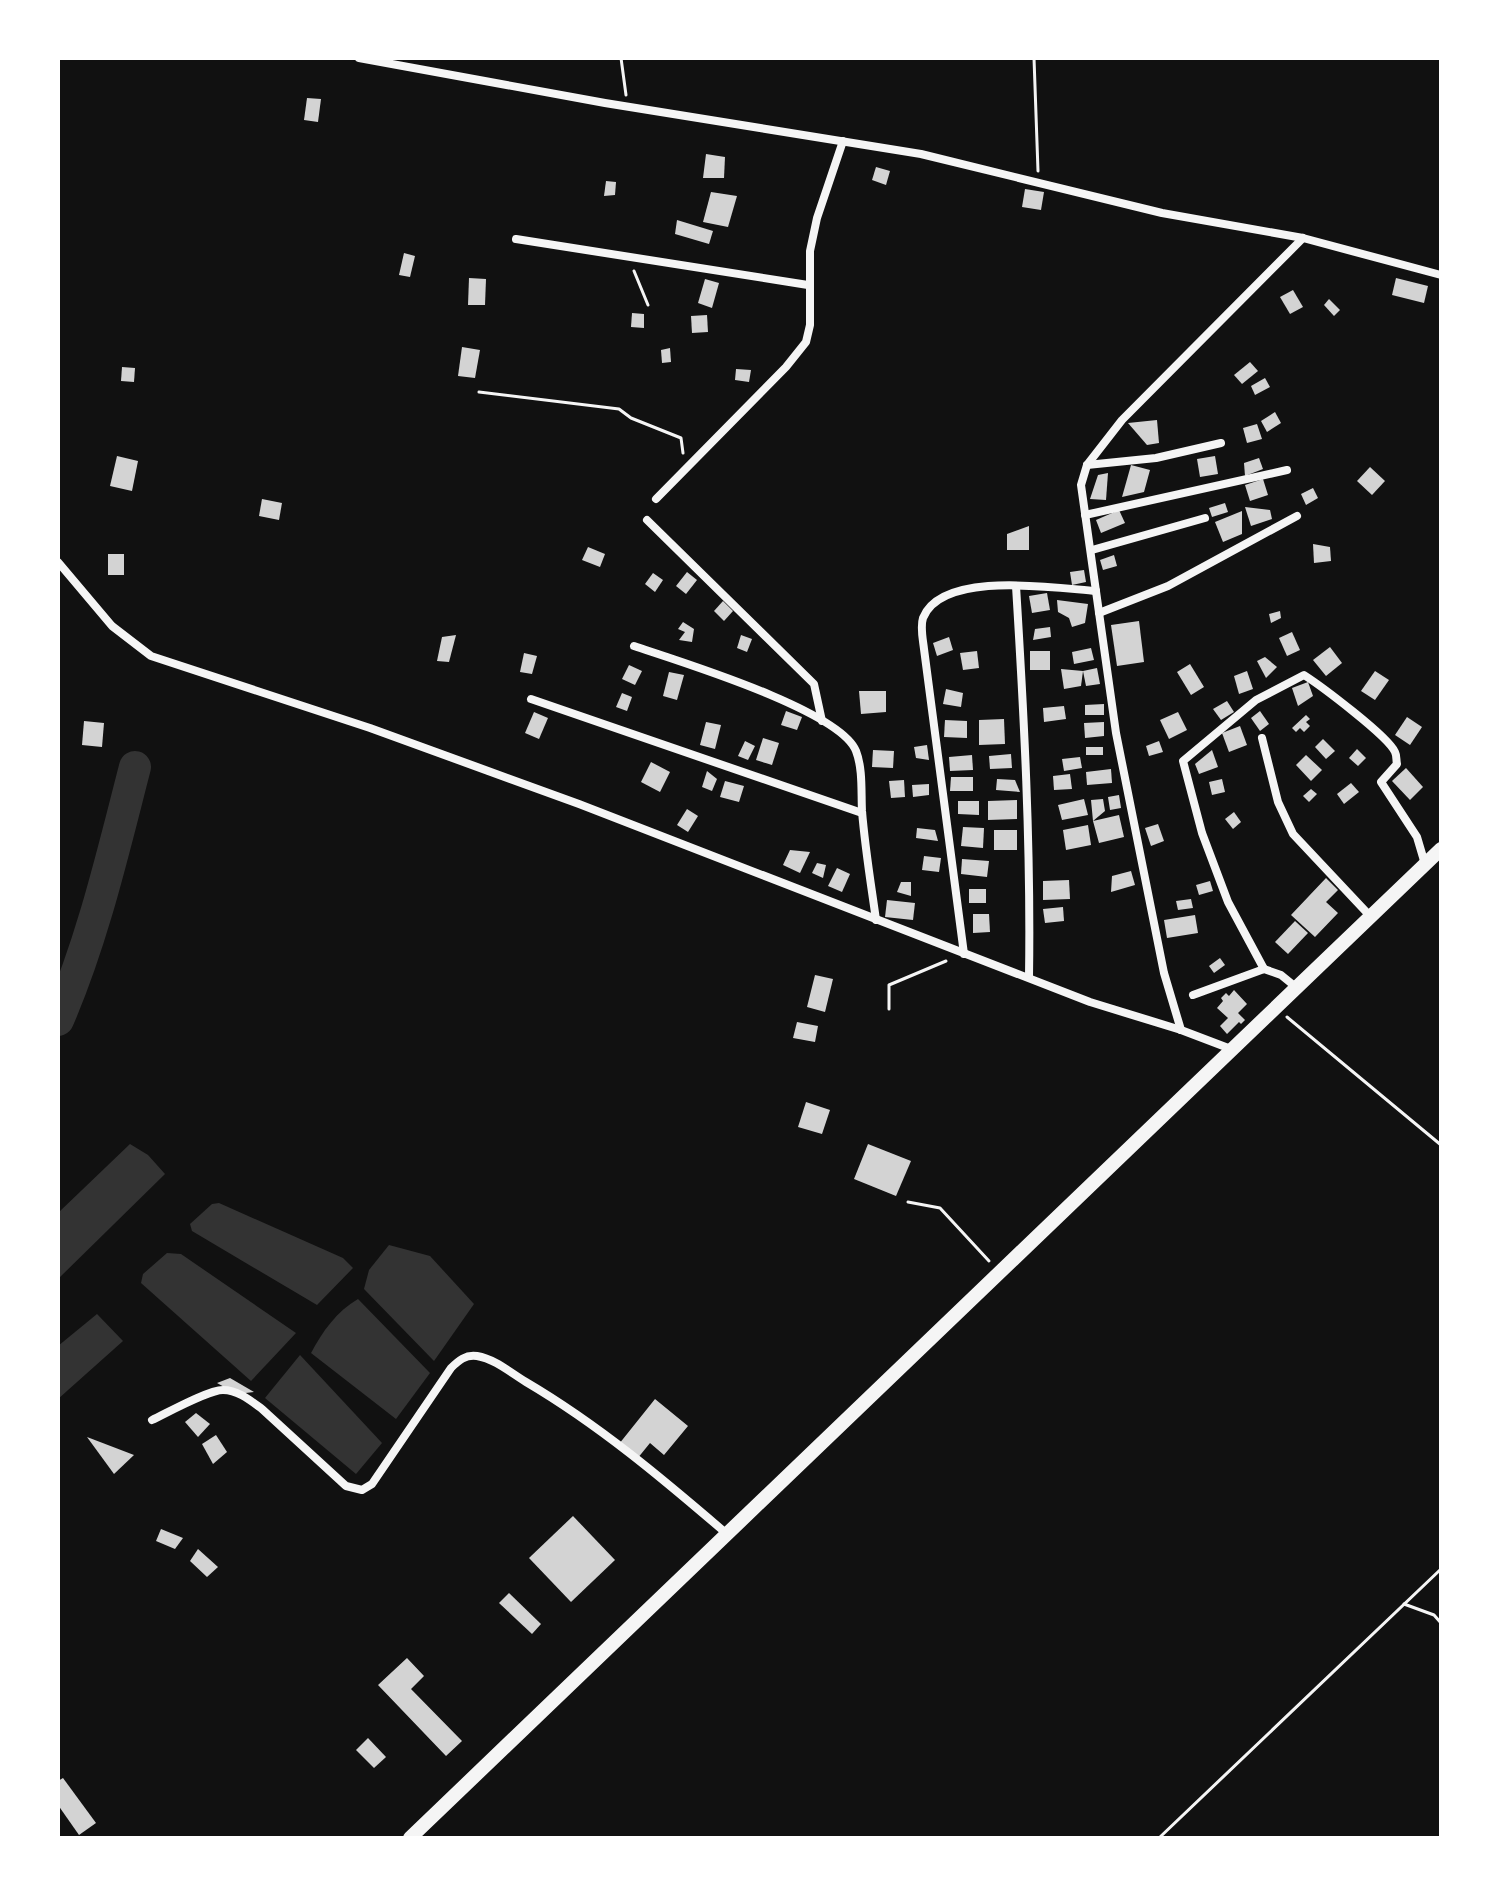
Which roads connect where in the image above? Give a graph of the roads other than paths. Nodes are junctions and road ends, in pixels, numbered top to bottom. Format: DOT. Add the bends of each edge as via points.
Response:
graph roads {
  1 [pos="359,58"];
  2 [pos="843,141"];
  3 [pos="1303,238"];
  4 [pos="516,239"];
  5 [pos="1441,275"];
  6 [pos="808,285"];
  7 [pos="1221,443"];
  8 [pos="1087,465"];
  9 [pos="1287,470"];
  10 [pos="656,499"];
  11 [pos="1085,515"];
  12 [pos="1297,516"];
  13 [pos="1205,518"];
  14 [pos="647,520"];
  15 [pos="1092,550"];
  16 [pos="58,562"];
  17 [pos="1016,586"];
  18 [pos="1096,591"];
  19 [pos="1099,613"];
  20 [pos="634,646"];
  21 [pos="531,699"];
  22 [pos="822,721"];
  23 [pos="1262,738"];
  24 [pos="862,813"];
  25 [pos="1441,849"];
  26 [pos="1425,864"];
  27 [pos="1371,917"];
  28 [pos="876,920"];
  29 [pos="964,954"];
  30 [pos="1264,969"];
  31 [pos="1029,977"];
  32 [pos="1297,988"];
  33 [pos="1193,995"];
  34 [pos="1181,1030"];
  35 [pos="1231,1049"];
  36 [pos="152,1420"];
  37 [pos="727,1535"];
  38 [pos="410,1838"];
  1 -- 2 [label="street"];
  2 -- 3 [label="street" via="921,154 1162,213"];
  2 -- 6 [label="street" via="817,218"];
  3 -- 5 [label="street"];
  3 -- 8 [label="street" via="1122,420"];
  4 -- 6 [label="street"];
  6 -- 10 [label="street" via="810,325 802,348"];
  7 -- 8 [label="street" via="1156,458"];
  8 -- 11 [label="street" via="1081,485"];
  9 -- 11 [label="street"];
  11 -- 15 [label="street"];
  12 -- 19 [label="street" via="1168,586"];
  13 -- 15 [label="street"];
  14 -- 22 [label="street" via="814,684"];
  15 -- 18 [label="street"];
  16 -- 28 [label="street" via="112,626 151,656 370,728"];
  17 -- 18 [label="street"];
  17 -- 29 [label="street" via="961,589 941,597 921,624"];
  17 -- 31 [label="street" via="1027,761"];
  18 -- 19 [label="street"];
  19 -- 34 [label="street" via="1116,733 1164,973"];
  20 -- 22 [label="street" via="753,686"];
  21 -- 24 [label="street"];
  22 -- 24 [label="street" via="855,748"];
  23 -- 27 [label="street" via="1278,802 1293,834"];
  24 -- 28 [label="street"];
  25 -- 26 [label="main road"];
  26 -- 27 [label="main road"];
  26 -- 30 [label="street" via="1417,837 1381,782 1397,764 1395,751 1375,731 1304,675 1256,700 1183,761 1228,902"];
  27 -- 32 [label="main road"];
  28 -- 29 [label="street"];
  29 -- 31 [label="street"];
  30 -- 32 [label="street"];
  30 -- 33 [label="street"];
  31 -- 34 [label="street"];
  32 -- 35 [label="main road"];
  34 -- 35 [label="street"];
  35 -- 37 [label="main road"];
  36 -- 37 [label="street" via="215,1391 233,1392 262,1409 339,1481 362,1490 382,1472 451,1368 463,1358 478,1356 604,1432"];
  37 -- 38 [label="main road"];
}
